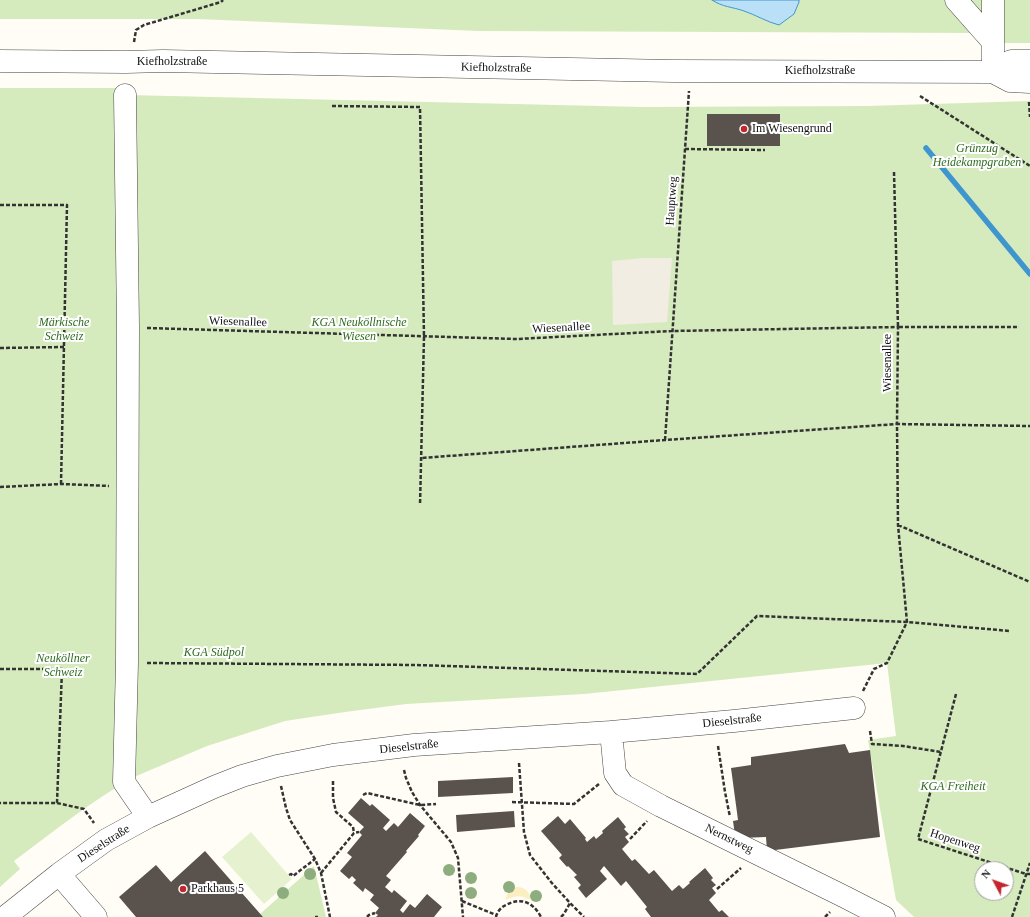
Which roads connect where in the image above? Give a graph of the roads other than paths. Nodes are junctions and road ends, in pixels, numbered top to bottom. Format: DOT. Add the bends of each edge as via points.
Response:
graph roads {
  1 [pos="956,0"];
  2 [pos="994,0"];
  3 [pos="993,42"];
  4 [pos="0,61"];
  5 [pos="1030,61"];
  6 [pos="993,72"];
  7 [pos="1030,89"];
  8 [pos="125,95"];
  9 [pos="854,708"];
  10 [pos="611,732"];
  11 [pos="148,817"];
  12 [pos="60,874"];
  13 [pos="5,917"];
  14 [pos="96,917"];
  15 [pos="884,917"];
  1 -- 3 [label="street"];
  2 -- 3 [label="street"];
  3 -- 6 [label="street"];
  4 -- 6 [label="street, Kiefholzstraße" via="163,61 690,71"];
  5 -- 6 [label="street" via="1010,61"];
  6 -- 7 [label="street, Kiefholzstraße"];
  8 -- 11 [label="street" via="128,327 124,782"];
  9 -- 10 [label="street, Dieselstraße"];
  10 -- 11 [label="street, Dieselstraße" via="414,745 333,755 242,776 214,786"];
  10 -- 15 [label="street, Nernstweg" via="615,773 623,785"];
  11 -- 12 [label="street, Dieselstraße" via="106,840"];
  12 -- 13 [label="street, Dieselstraße"];
  12 -- 14 [label="street"];
}
